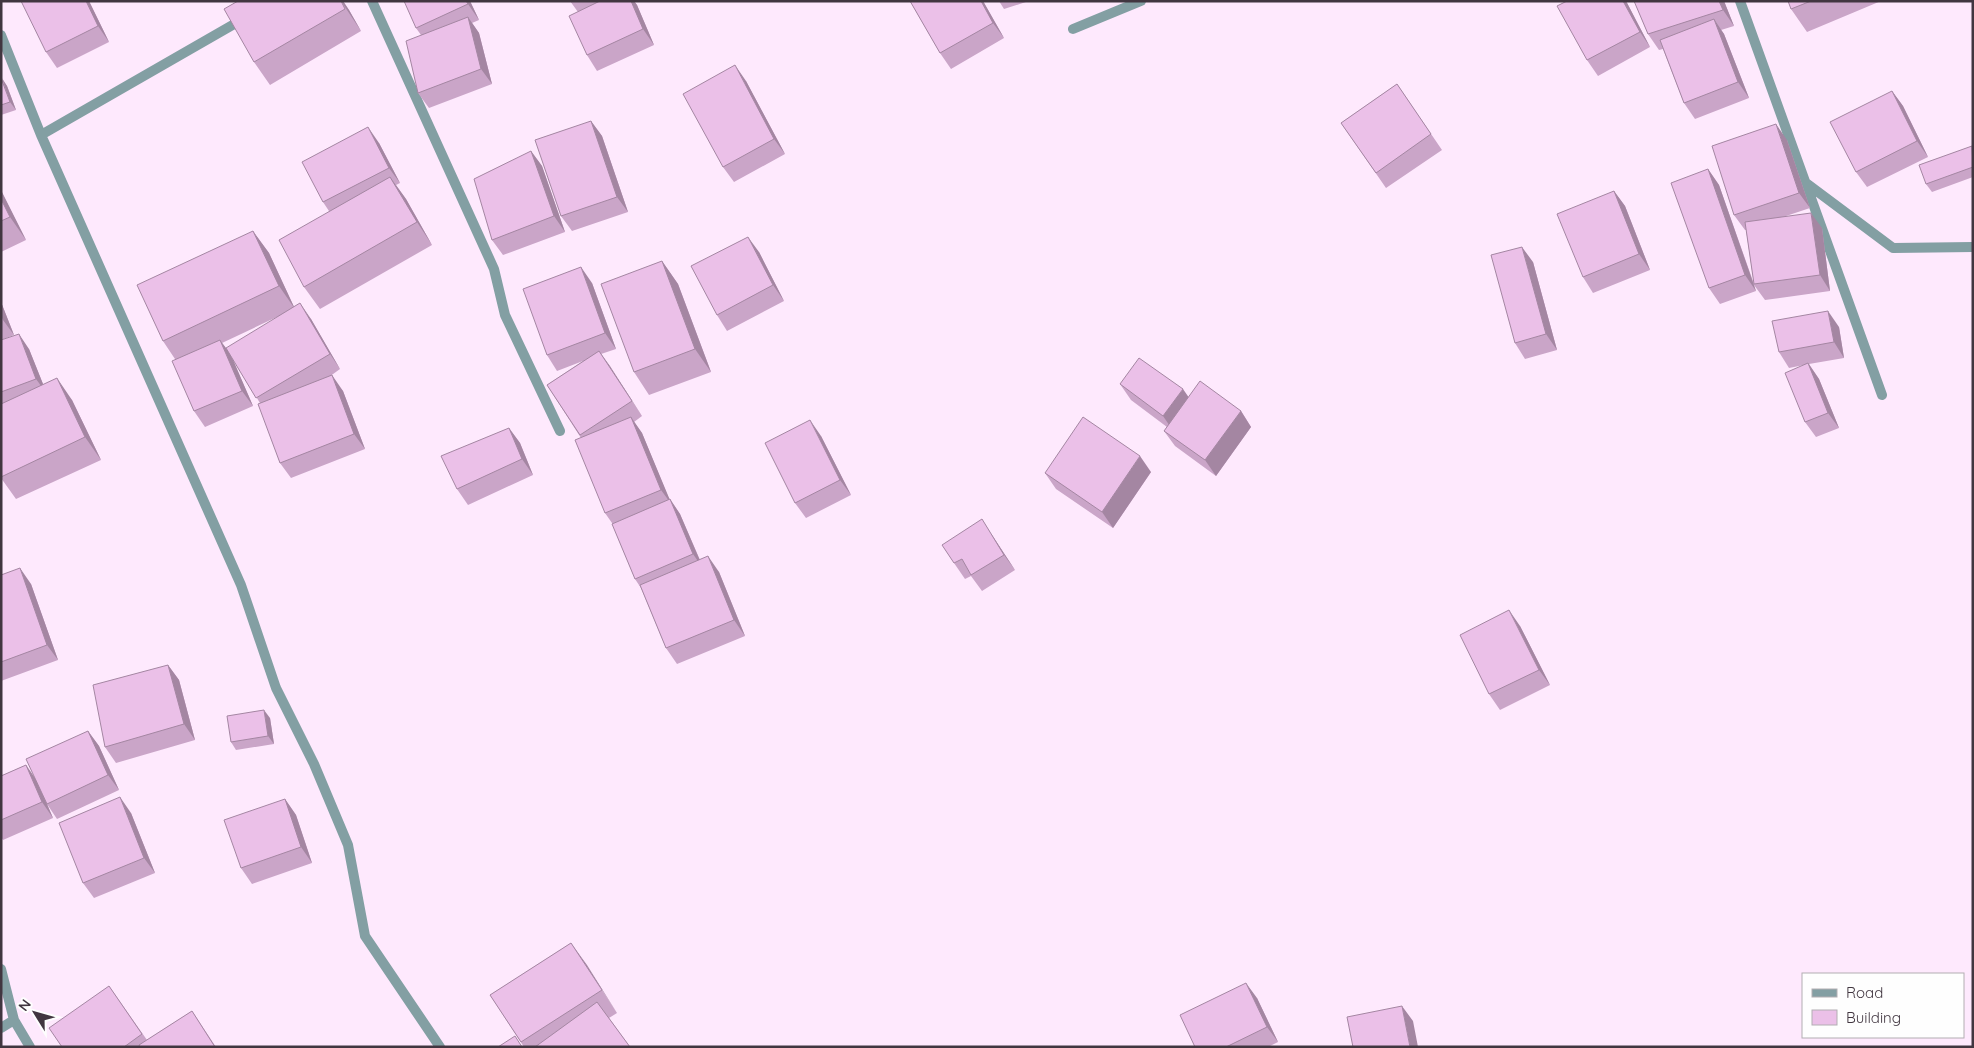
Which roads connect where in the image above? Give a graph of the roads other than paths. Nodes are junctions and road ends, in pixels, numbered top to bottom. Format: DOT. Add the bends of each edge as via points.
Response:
graph roads {
  1 [pos="372,1"];
  2 [pos="1141,1"];
  3 [pos="1740,1"];
  4 [pos="248,16"];
  5 [pos="1073,29"];
  6 [pos="1,35"];
  7 [pos="41,136"];
  8 [pos="1805,182"];
  9 [pos="1973,247"];
  10 [pos="1882,395"];
  11 [pos="560,432"];
  12 [pos="1,969"];
  13 [pos="14,1020"];
  14 [pos="1,1028"];
  15 [pos="30,1047"];
  16 [pos="440,1047"];
  1 -- 11 [label="street" via="494,269 505,315"];
  2 -- 5 [label="street"];
  3 -- 8 [label="street"];
  4 -- 7 [label="street"];
  6 -- 7 [label="street"];
  7 -- 16 [label="street" via="237,576 276,688 314,764 348,845 365,936"];
  8 -- 9 [label="street" via="1893,248"];
  8 -- 10 [label="street"];
  12 -- 13 [label="street"];
  13 -- 14 [label="street"];
  13 -- 15 [label="street"];
}
